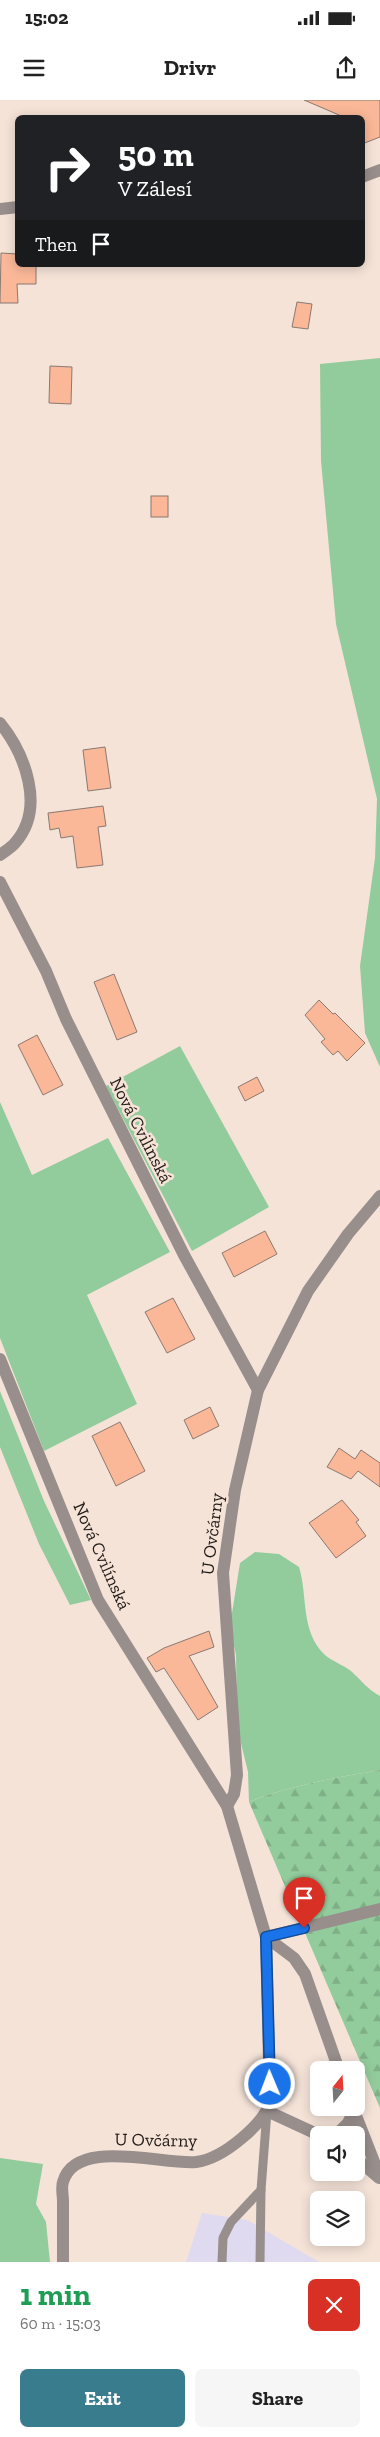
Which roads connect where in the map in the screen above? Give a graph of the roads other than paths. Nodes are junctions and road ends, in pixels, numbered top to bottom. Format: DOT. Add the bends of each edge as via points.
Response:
graph roads {
  1 [pos="380,170"];
  2 [pos="365,176"];
  3 [pos="15,207"];
  4 [pos="0,208"];
  5 [pos="0,723"];
  6 [pos="0,855"];
  7 [pos="0,882"];
  8 [pos="380,1196"];
  9 [pos="0,1359"];
  10 [pos="258,1390"];
  11 [pos="227,1806"];
  12 [pos="380,1909"];
  13 [pos="266,1937"];
  14 [pos="336,2061"];
  15 [pos="267,2111"];
  16 [pos="356,2116"];
  17 [pos="310,2131"];
  18 [pos="365,2166"];
  19 [pos="380,2178"];
  20 [pos="261,2190"];
  21 [pos="63,2262"];
  22 [pos="222,2262"];
  23 [pos="260,2262"];
  1 -- 2 [label="street"];
  3 -- 4 [label="street"];
  5 -- 6 [label="street" via="11,736 25,765 30,788 30,810 25,827 15,843"];
  7 -- 10 [label="street, Nová Cvilínská" via="184,1255"];
  8 -- 10 [label="street, U Ovčárny" via="348,1234 308,1291"];
  9 -- 11 [label="street, Nová Cvilínská" via="98,1600"];
  10 -- 11 [label="street, U Ovčárny" via="235,1490 223,1573 236,1775 234,1794"];
  11 -- 13 [label="street"];
  12 -- 13 [label="street"];
  13 -- 14 [label="street" via="294,1958 305,1974"];
  13 -- 15 [label="street" via="270,2103"];
  15 -- 17 [label="street"];
  15 -- 20 [label="lane"];
  15 -- 21 [label="street, U Ovčárny" via="236,2144 218,2155 196,2162 98,2156 80,2160 63,2182"];
  16 -- 19 [label="street"];
  18 -- 19 [label="street"];
  20 -- 22 [label="lane" via="231,2222 223,2238"];
  20 -- 23 [label="lane"];
}
